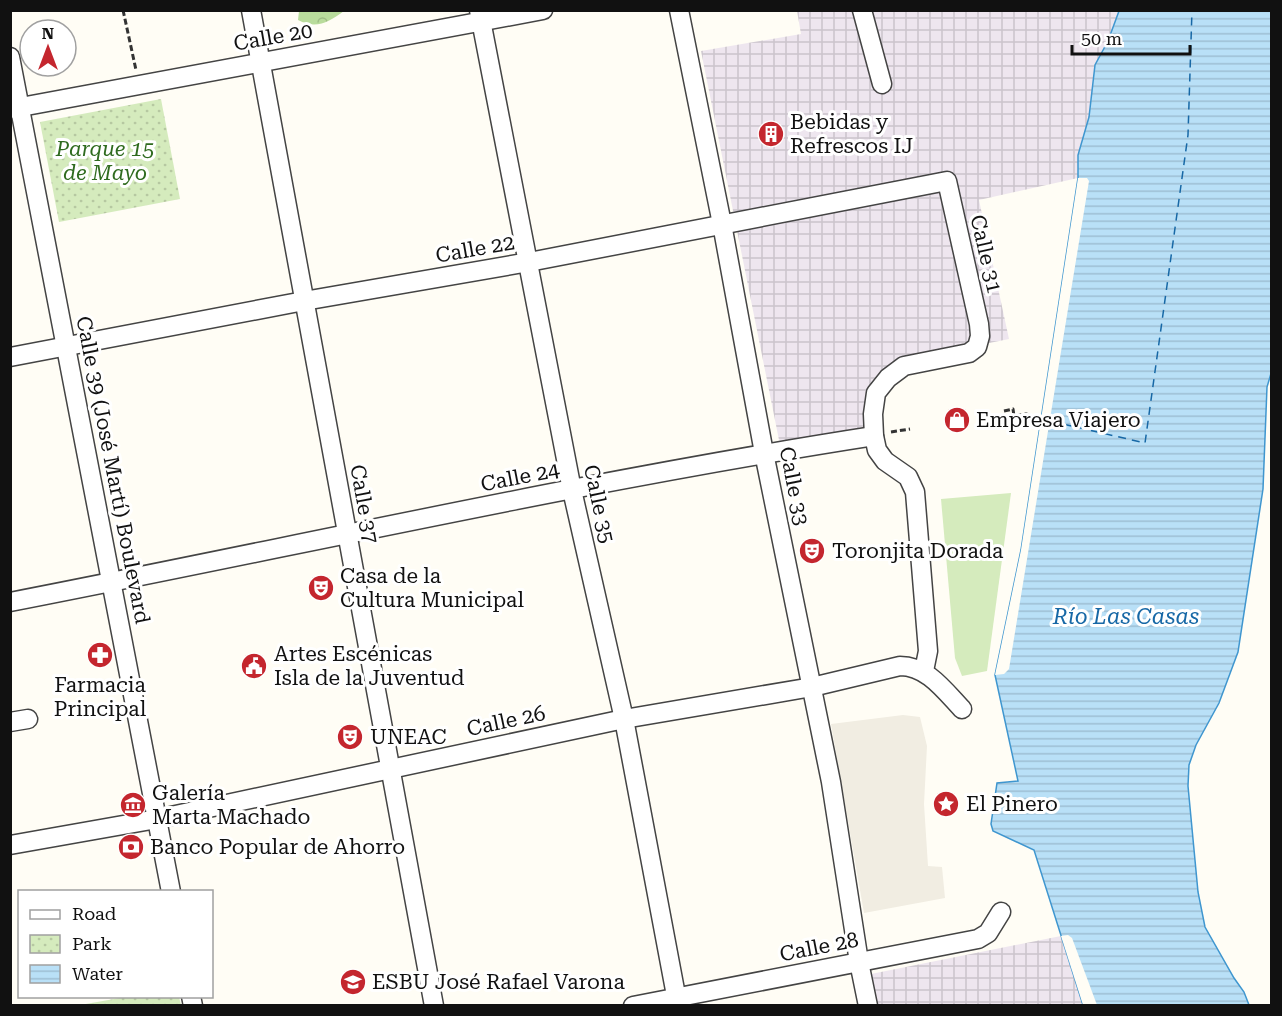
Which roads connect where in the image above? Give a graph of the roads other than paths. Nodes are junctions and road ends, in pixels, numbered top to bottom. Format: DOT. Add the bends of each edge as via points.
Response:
graph roads {
  1 [pos="250,10"];
  2 [pos="543,10"];
  3 [pos="679,10"];
  4 [pos="862,10"];
  5 [pos="480,16"];
  6 [pos="10,57"];
  7 [pos="260,63"];
  8 [pos="882,84"];
  9 [pos="15,108"];
  10 [pos="947,182"];
  11 [pos="722,224"];
  12 [pos="529,262"];
  13 [pos="304,301"];
  14 [pos="66,346"];
  15 [pos="10,357"];
  16 [pos="874,436"];
  17 [pos="764,453"];
  18 [pos="572,489"];
  19 [pos="347,534"];
  20 [pos="112,582"];
  21 [pos="10,602"];
  22 [pos="924,671"];
  23 [pos="812,687"];
  24 [pos="962,709"];
  25 [pos="624,719"];
  26 [pos="390,769"];
  27 [pos="157,819"];
  28 [pos="10,845"];
  29 [pos="171,890"];
  30 [pos="1001,912"];
  31 [pos="859,962"];
  32 [pos="676,1001"];
  33 [pos="434,1005"];
  34 [pos="633,1005"];
  35 [pos="868,1005"];
  1 -- 7 [label="street, Calle 37"];
  2 -- 5 [label="street, Calle 20"];
  3 -- 11 [label="street, Calle 33"];
  4 -- 8 [label="street"];
  5 -- 7 [label="street, Calle 20"];
  5 -- 12 [label="street, Calle 35"];
  6 -- 9 [label="street, Calle 39 (José Martí) Boulevard"];
  7 -- 9 [label="street, Calle 20"];
  7 -- 13 [label="street, Calle 37"];
  9 -- 14 [label="street, Calle 39 (José Martí) Boulevard"];
  10 -- 11 [label="street, Calle 22"];
  10 -- 16 [label="street, Calle 31" via="979,324 977,347 969,353 904,366 888,378 876,393"];
  11 -- 12 [label="street, Calle 22"];
  11 -- 17 [label="street, Calle 33"];
  12 -- 13 [label="street, Calle 22"];
  12 -- 18 [label="street, Calle 35"];
  13 -- 14 [label="street, Calle 22"];
  13 -- 19 [label="street, Calle 37"];
  14 -- 15 [label="street, Calle 22"];
  14 -- 20 [label="street, Calle 39 (José Martí) Boulevard"];
  16 -- 17 [label="street, Calle 24"];
  16 -- 22 [label="street" via="885,461 908,477 915,492 928,651"];
  17 -- 18 [label="street, Calle 24"];
  17 -- 23 [label="street, Calle 33"];
  18 -- 19 [label="street, Calle 24"];
  18 -- 25 [label="street, Calle 35"];
  19 -- 20 [label="street, Calle 24"];
  19 -- 26 [label="street, Calle 37"];
  20 -- 21 [label="street, Calle 24"];
  20 -- 27 [label="street, Calle 39 (José Martí) Boulevard"];
  22 -- 23 [label="street, Calle 26" via="900,666"];
  22 -- 24 [label="street"];
  23 -- 25 [label="street, Calle 26"];
  23 -- 31 [label="street, Calle 33"];
  25 -- 26 [label="street, Calle 26"];
  25 -- 32 [label="street, Calle 35"];
  26 -- 27 [label="street, Calle 26"];
  26 -- 33 [label="street, Calle 37"];
  27 -- 28 [label="street, Calle 26"];
  27 -- 29 [label="street, Calle 39 (José Martí) Boulevard"];
  30 -- 31 [label="street, Calle 28" via="988,933 978,939"];
  31 -- 32 [label="street, Calle 28"];
  31 -- 35 [label="street, Calle 33"];
  32 -- 34 [label="street, Calle 28"];
}
